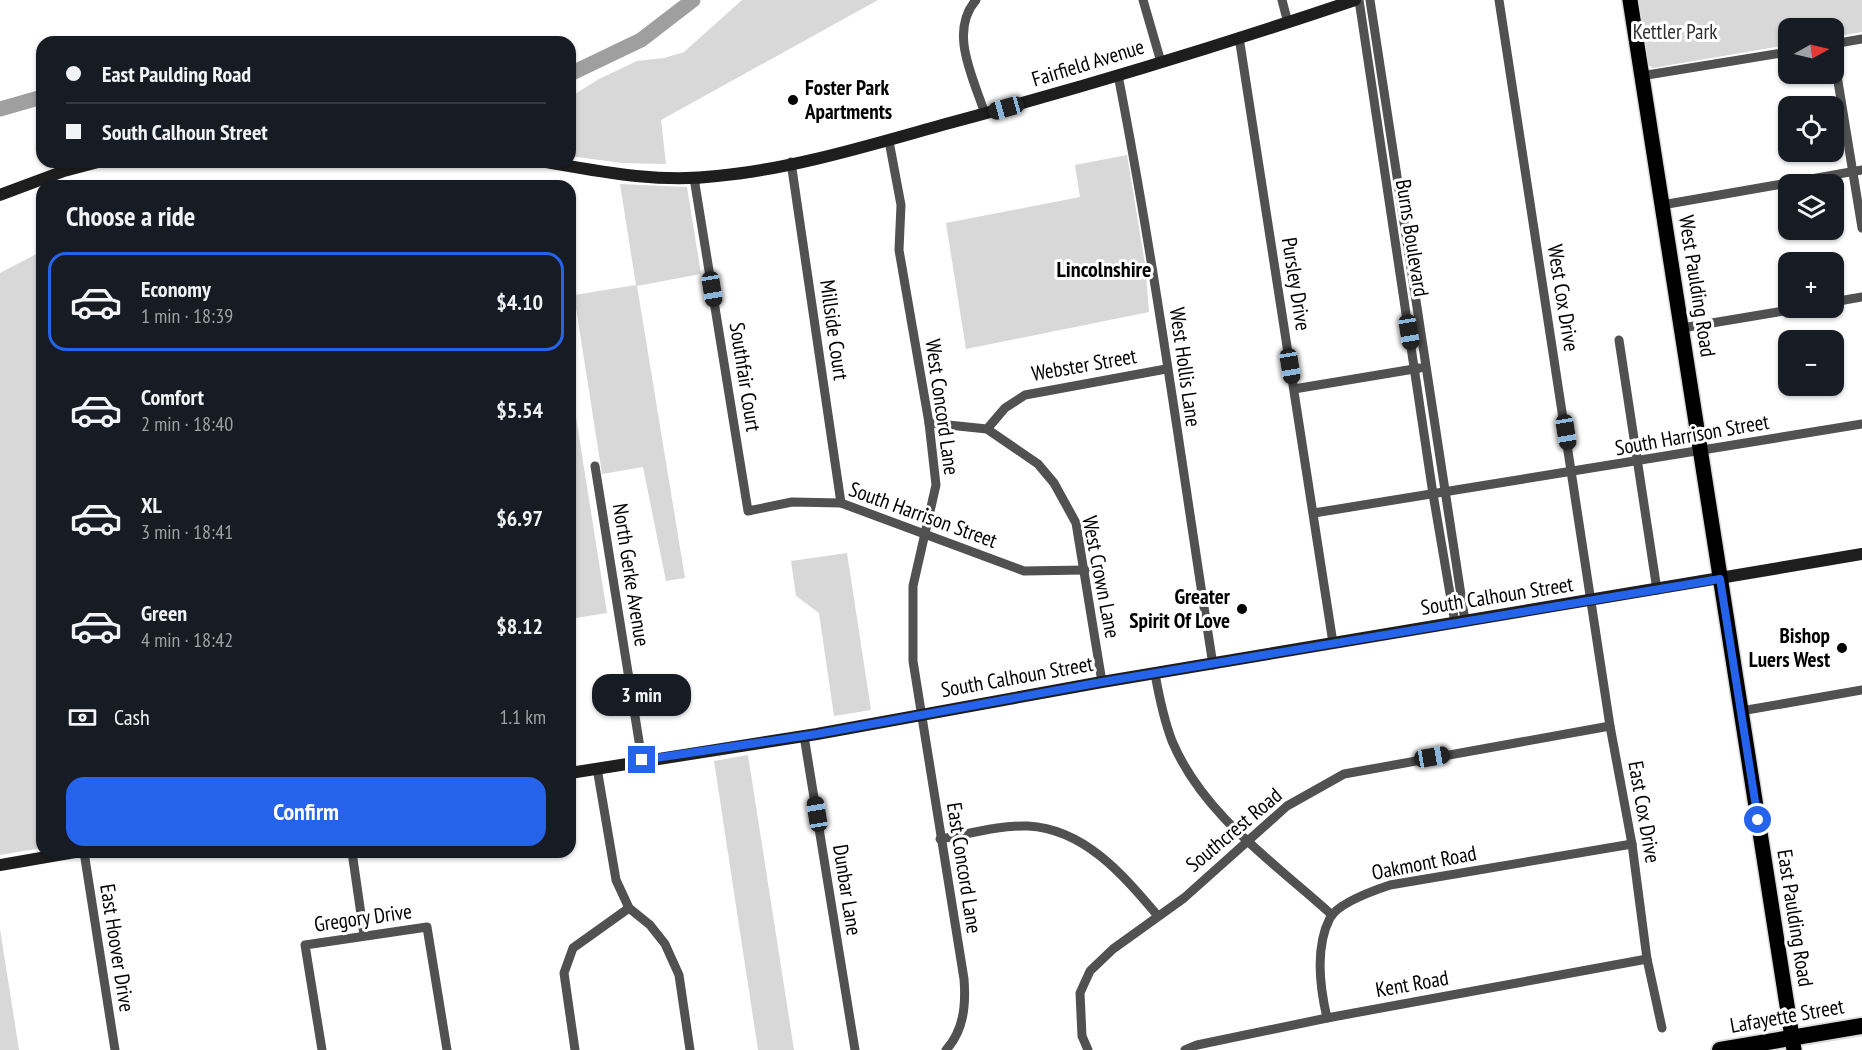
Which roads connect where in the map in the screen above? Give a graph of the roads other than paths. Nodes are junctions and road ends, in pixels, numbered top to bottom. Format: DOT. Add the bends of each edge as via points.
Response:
graph roads {
  1 [pos="976,0"];
  2 [pos="1143,0"];
  3 [pos="1282,0"];
  4 [pos="1357,0"];
  5 [pos="1370,0"];
  6 [pos="1499,0"];
  7 [pos="1630,0"];
  8 [pos="1288,23"];
  9 [pos="1239,37"];
  10 [pos="1862,39"];
  11 [pos="1844,42"];
  12 [pos="1778,54"];
  13 [pos="1161,62"];
  14 [pos="1118,75"];
  15 [pos="1641,76"];
  16 [pos="1838,84"];
  17 [pos="985,114"];
  18 [pos="889,141"];
  19 [pos="791,162"];
  20 [pos="75,168"];
  21 [pos="576,168"];
  22 [pos="1862,170"];
  23 [pos="1851,172"];
  24 [pos="694,178"];
  25 [pos="40,180"];
  26 [pos="36,182"];
  27 [pos="0,195"];
  28 [pos="1662,205"];
  29 [pos="1862,228"];
  30 [pos="1862,297"];
  31 [pos="1844,300"];
  32 [pos="1778,312"];
  33 [pos="1682,328"];
  34 [pos="1618,340"];
  35 [pos="1426,367"];
  36 [pos="1415,368"];
  37 [pos="1166,369"];
  38 [pos="1294,389"];
  39 [pos="929,423"];
  40 [pos="1862,424"];
  41 [pos="987,429"];
  42 [pos="1701,452"];
  43 [pos="1637,463"];
  44 [pos="595,466"];
  45 [pos="1572,473"];
  46 [pos="1444,492"];
  47 [pos="1433,494"];
  48 [pos="841,503"];
  49 [pos="748,511"];
  50 [pos="1314,513"];
  51 [pos="927,533"];
  52 [pos="1862,554"];
  53 [pos="1085,570"];
  54 [pos="1720,579"];
  55 [pos="1657,590"];
  56 [pos="1591,601"];
  57 [pos="1460,622"];
  58 [pos="1333,643"];
  59 [pos="1213,665"];
  60 [pos="1155,674"];
  61 [pos="1102,682"];
  62 [pos="1862,690"];
  63 [pos="1741,711"];
  64 [pos="923,713"];
  65 [pos="1610,726"];
  66 [pos="804,736"];
  67 [pos="642,760"];
  68 [pos="597,768"];
  69 [pos="576,772"];
  70 [pos="940,839"];
  71 [pos="1248,841"];
  72 [pos="1632,844"];
  73 [pos="40,858"];
  74 [pos="85,858"];
  75 [pos="353,858"];
  76 [pos="0,865"];
  77 [pos="629,908"];
  78 [pos="1332,915"];
  79 [pos="1158,916"];
  80 [pos="364,935"];
  81 [pos="1647,959"];
  82 [pos="1327,1018"];
  83 [pos="1862,1026"];
  84 [pos="1662,1028"];
  85 [pos="1793,1044"];
  86 [pos="115,1050"];
  87 [pos="322,1050"];
  88 [pos="447,1050"];
  89 [pos="575,1050"];
  90 [pos="690,1050"];
  91 [pos="855,1050"];
  92 [pos="946,1050"];
  93 [pos="1088,1050"];
  94 [pos="1185,1050"];
  95 [pos="1720,1050"];
  1 -- 17 [label="street" via="965,17 964,45"];
  2 -- 13 [label="street"];
  3 -- 8 [label="street"];
  4 -- 8 [label="street, Fairfield Avenue"];
  4 -- 36 [label="street, Burns Boulevard"];
  5 -- 35 [label="street, Burns Boulevard"];
  6 -- 45 [label="street, West Cox Drive"];
  7 -- 15 [label="main road, West Paulding Road"];
  8 -- 9 [label="street, Fairfield Avenue"];
  9 -- 13 [label="street, Fairfield Avenue"];
  9 -- 38 [label="street, Pursley Drive"];
  10 -- 11 [label="street"];
  12 -- 15 [label="street"];
  13 -- 14 [label="street, Fairfield Avenue"];
  14 -- 17 [label="street, Fairfield Avenue"];
  14 -- 37 [label="street, West Hollis Lane" via="1147,225"];
  15 -- 28 [label="main road, West Paulding Road"];
  16 -- 23 [label="street"];
  17 -- 18 [label="street, Fairfield Avenue"];
  18 -- 19 [label="street, Fairfield Avenue"];
  18 -- 39 [label="street, West Concord Lane" via="901,205 899,250"];
  19 -- 24 [label="street, Fairfield Avenue"];
  19 -- 48 [label="street, Millside Court"];
  20 -- 25 [label="street"];
  21 -- 24 [label="street, Fairfield Avenue" via="622,176"];
  22 -- 23 [label="street"];
  23 -- 28 [label="street"];
  23 -- 29 [label="street"];
  24 -- 49 [label="street, Southfair Court"];
  26 -- 27 [label="street"];
  28 -- 33 [label="main road, West Paulding Road"];
  30 -- 31 [label="street"];
  32 -- 33 [label="street"];
  33 -- 42 [label="main road, West Paulding Road"];
  34 -- 43 [label="street"];
  35 -- 36 [label="street"];
  35 -- 46 [label="street, Burns Boulevard"];
  36 -- 38 [label="street"];
  36 -- 47 [label="street, Burns Boulevard"];
  37 -- 41 [label="street, Webster Street" via="1025,394 1005,408"];
  37 -- 59 [label="street, West Hollis Lane"];
  38 -- 50 [label="street, Pursley Drive"];
  39 -- 41 [label="street, West Crown Lane"];
  39 -- 51 [label="street, West Concord Lane" via="936,485"];
  40 -- 42 [label="street, South Harrison Street"];
  41 -- 53 [label="street, West Crown Lane" via="1038,464 1054,483 1076,523"];
  42 -- 43 [label="street, South Harrison Street"];
  42 -- 54 [label="main road, West Paulding Road"];
  43 -- 45 [label="street, South Harrison Street"];
  43 -- 55 [label="street"];
  44 -- 67 [label="street, North Gerke Avenue"];
  45 -- 46 [label="street, South Harrison Street"];
  45 -- 56 [label="street, West Cox Drive"];
  46 -- 47 [label="street, South Harrison Street"];
  46 -- 57 [label="street, Burns Boulevard"];
  47 -- 50 [label="street, South Harrison Street"];
  47 -- 57 [label="street, Burns Boulevard"];
  48 -- 49 [label="street, South Harrison Street" via="792,502"];
  48 -- 51 [label="street, South Harrison Street"];
  50 -- 58 [label="street, Pursley Drive"];
  51 -- 53 [label="street, South Harrison Street" via="1024,571"];
  51 -- 64 [label="street, West Concord Lane" via="913,586 911,624"];
  52 -- 54 [label="street, South Calhoun Street"];
  53 -- 61 [label="street, West Crown Lane"];
  54 -- 55 [label="street, South Calhoun Street"];
  54 -- 63 [label="main road, East Paulding Road"];
  55 -- 56 [label="street, South Calhoun Street"];
  56 -- 57 [label="street, South Calhoun Street"];
  56 -- 65 [label="street, East Cox Drive"];
  57 -- 58 [label="street, South Calhoun Street"];
  58 -- 59 [label="street, South Calhoun Street"];
  59 -- 60 [label="street, South Calhoun Street"];
  60 -- 61 [label="street, South Calhoun Street"];
  60 -- 71 [label="street" via="1166,721 1181,760 1202,792"];
  61 -- 64 [label="street, South Calhoun Street"];
  62 -- 63 [label="street"];
  63 -- 85 [label="main road, East Paulding Road"];
  64 -- 66 [label="street, South Calhoun Street"];
  64 -- 70 [label="street, East Concord Lane"];
  65 -- 71 [label="street, Southcrest Road" via="1344,774 1287,806"];
  65 -- 72 [label="street, East Cox Drive"];
  66 -- 67 [label="street, South Calhoun Street"];
  66 -- 91 [label="street, Dunbar Lane"];
  67 -- 68 [label="street, South Calhoun Street"];
  68 -- 69 [label="street, South Calhoun Street"];
  68 -- 77 [label="street" via="616,880"];
  70 -- 79 [label="street" via="1027,826 1066,835 1125,877"];
  70 -- 92 [label="street, East Concord Lane" via="965,999 960,1028"];
  71 -- 78 [label="street"];
  71 -- 79 [label="street, Southcrest Road"];
  72 -- 78 [label="street, Oakmont Road" via="1390,885 1371,891"];
  72 -- 81 [label="street, East Cox Drive"];
  73 -- 76 [label="street"];
  74 -- 86 [label="street, East Hoover Drive"];
  75 -- 80 [label="street"];
  77 -- 89 [label="street" via="573,948 564,974"];
  77 -- 90 [label="street" via="665,944 679,975"];
  78 -- 82 [label="street" via="1320,973"];
  79 -- 93 [label="street, Southcrest Road" via="1090,971 1080,993 1082,1036"];
  80 -- 87 [label="street, Gregory Drive" via="305,945"];
  80 -- 88 [label="street, Gregory Drive" via="427,927"];
  81 -- 82 [label="street, Kent Road"];
  81 -- 84 [label="street, East Cox Drive"];
  82 -- 94 [label="street, Kent Road"];
  83 -- 85 [label="highway, Lafayette Street"];
  85 -- 95 [label="highway, Lafayette Street"];
}
